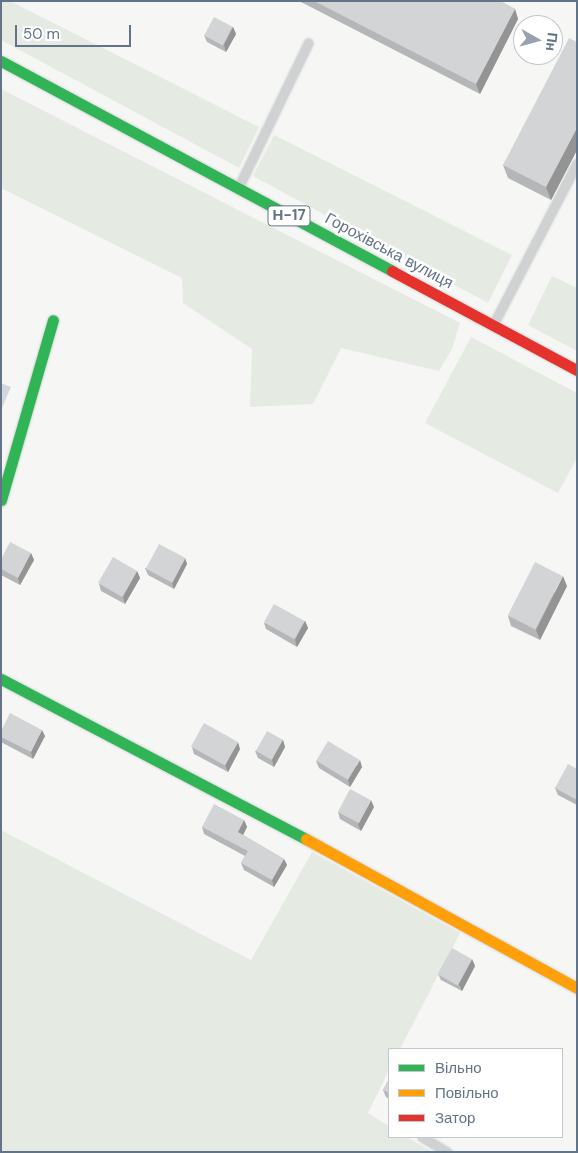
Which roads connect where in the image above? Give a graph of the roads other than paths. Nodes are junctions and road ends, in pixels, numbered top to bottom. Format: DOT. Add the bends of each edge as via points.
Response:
graph roads {
  1 [pos="308,43"];
  2 [pos="1,61"];
  3 [pos="577,163"];
  4 [pos="238,188"];
  5 [pos="53,320"];
  6 [pos="493,325"];
  7 [pos="577,370"];
  8 [pos="1,500"];
  9 [pos="1,679"];
  10 [pos="577,988"];
  11 [pos="424,1138"];
  12 [pos="447,1152"];
  1 -- 4 [label="lane"];
  2 -- 4 [label="street, Горохівська вулиця / Н-17"];
  3 -- 6 [label="lane"];
  4 -- 6 [label="street, Горохівська вулиця / Н-17"];
  5 -- 8 [label="street"];
  6 -- 7 [label="street, Горохівська вулиця / Н-17"];
  9 -- 10 [label="street" via="290,830"];
  11 -- 12 [label="lane"];
}
